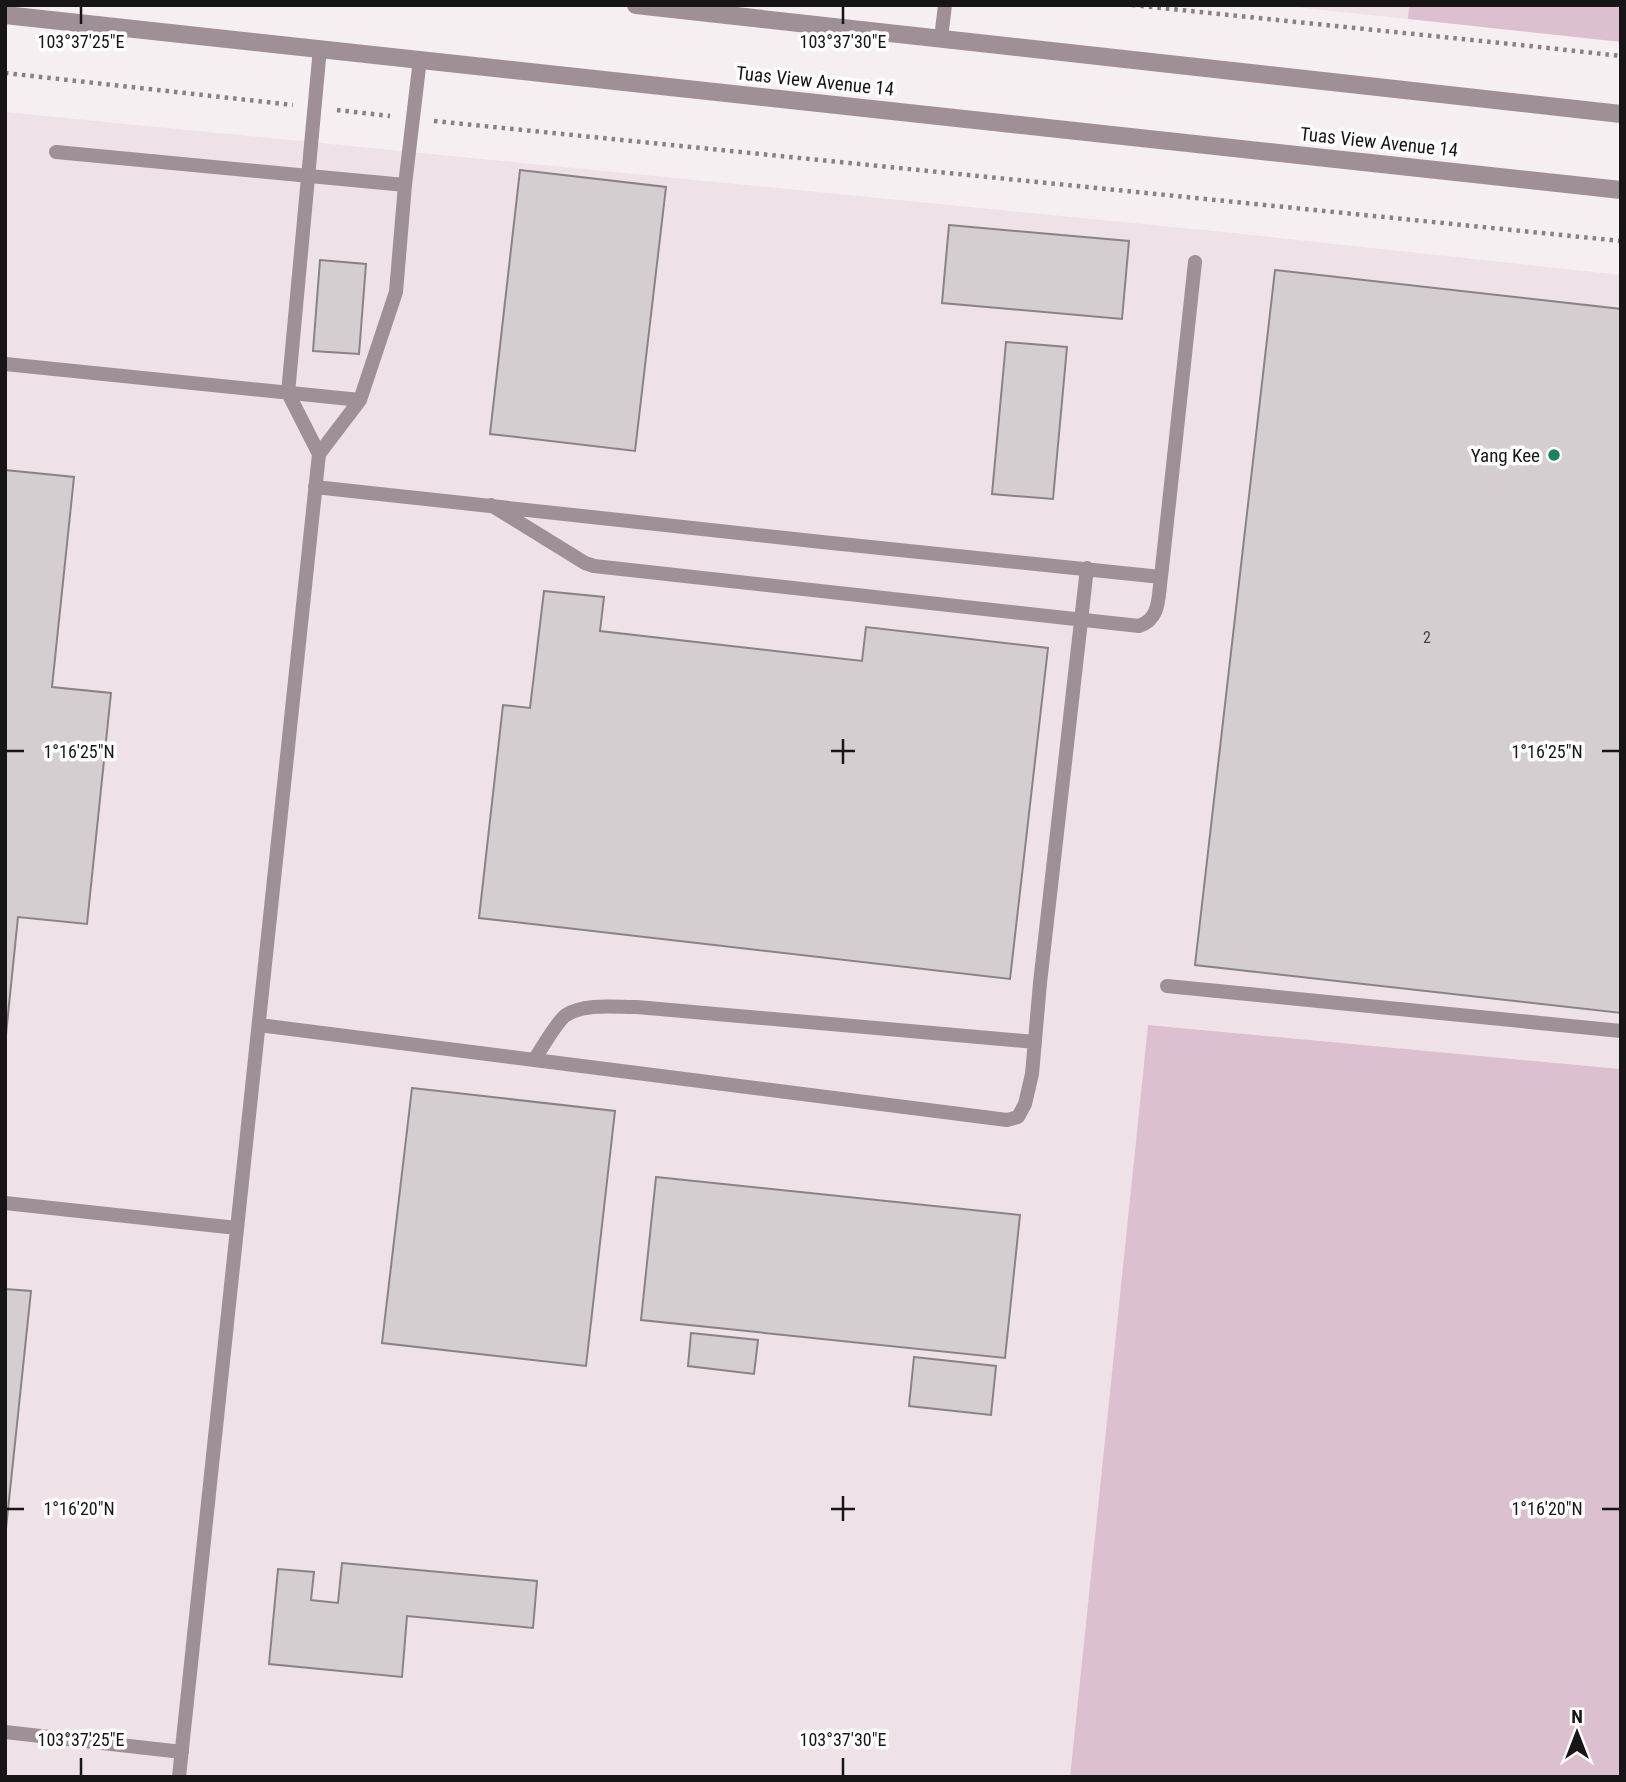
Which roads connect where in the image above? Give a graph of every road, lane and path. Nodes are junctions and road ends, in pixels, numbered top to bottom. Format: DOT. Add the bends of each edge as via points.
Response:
graph roads {
  1 [pos="636,5"];
  2 [pos="946,5"];
  3 [pos="1132,5"];
  4 [pos="5,15"];
  5 [pos="941,38"];
  6 [pos="320,48"];
  7 [pos="1621,56"];
  8 [pos="420,59"];
  9 [pos="5,73"];
  10 [pos="315,108"];
  11 [pos="1621,114"];
  12 [pos="413,119"];
  13 [pos="56,152"];
  14 [pos="309,176"];
  15 [pos="405,185"];
  16 [pos="1621,190"];
  17 [pos="1621,241"];
  18 [pos="1195,262"];
  19 [pos="5,364"];
  20 [pos="288,393"];
  21 [pos="360,400"];
  22 [pos="319,454"];
  23 [pos="315,486"];
  24 [pos="491,505"];
  25 [pos="1087,568"];
  26 [pos="1161,576"];
  27 [pos="1081,619"];
  28 [pos="1167,986"];
  29 [pos="259,1025"];
  30 [pos="1621,1031"];
  31 [pos="1035,1042"];
  32 [pos="534,1060"];
  33 [pos="5,1203"];
  34 [pos="237,1228"];
  35 [pos="5,1732"];
  36 [pos="182,1752"];
  37 [pos="179,1777"];
  1 -- 5 [label="street"];
  2 -- 5 [label="lane"];
  3 -- 7 [label="path"];
  4 -- 6 [label="street, Tuas View Avenue 14"];
  5 -- 11 [label="street"];
  6 -- 8 [label="street, Tuas View Avenue 14"];
  6 -- 10 [label="lane"];
  8 -- 12 [label="lane"];
  8 -- 16 [label="street, Tuas View Avenue 14"];
  9 -- 10 [label="path"];
  10 -- 12 [label="path"];
  10 -- 14 [label="lane"];
  12 -- 15 [label="lane"];
  12 -- 17 [label="path"];
  13 -- 14 [label="lane"];
  14 -- 15 [label="lane"];
  14 -- 20 [label="lane"];
  15 -- 21 [label="lane" via="396,292"];
  18 -- 26 [label="lane"];
  19 -- 20 [label="lane"];
  20 -- 21 [label="lane"];
  20 -- 22 [label="lane"];
  21 -- 22 [label="lane"];
  22 -- 23 [label="lane"];
  23 -- 24 [label="lane"];
  23 -- 29 [label="lane"];
  24 -- 25 [label="lane"];
  24 -- 27 [label="lane" via="594,566"];
  25 -- 26 [label="lane"];
  25 -- 27 [label="lane"];
  26 -- 27 [label="lane" via="1155,616 1149,623 1139,626"];
  27 -- 31 [label="lane"];
  28 -- 30 [label="lane"];
  29 -- 32 [label="lane"];
  29 -- 34 [label="lane"];
  31 -- 32 [label="lane" via="598,1007 564,1016"];
  31 -- 32 [label="lane" via="1025,1104 1018,1117 1007,1120"];
  33 -- 34 [label="lane"];
  34 -- 36 [label="lane"];
  35 -- 36 [label="lane"];
  36 -- 37 [label="lane"];
}
